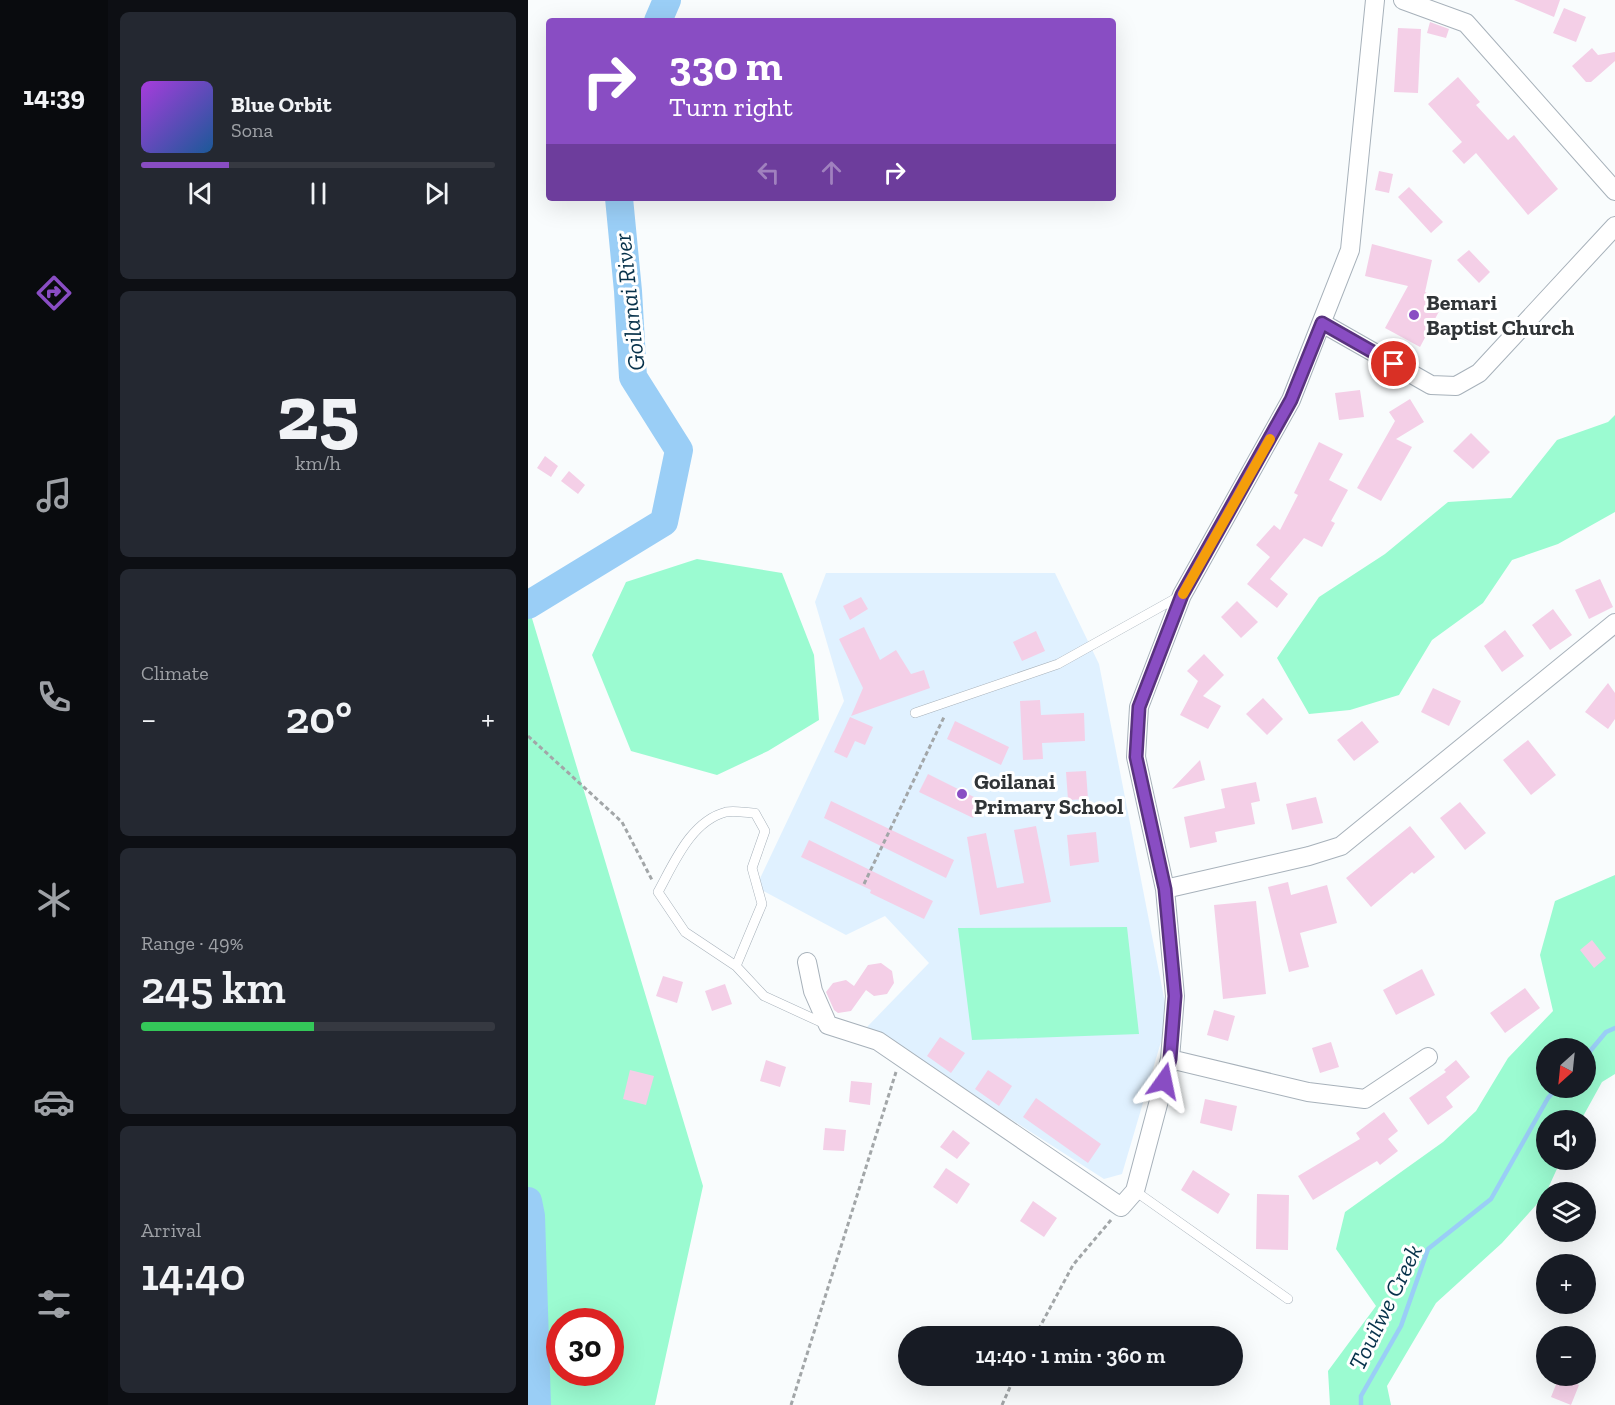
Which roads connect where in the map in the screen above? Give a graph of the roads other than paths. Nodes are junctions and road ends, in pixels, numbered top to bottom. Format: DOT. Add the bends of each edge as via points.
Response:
graph roads {
  1 [pos="1375,0"];
  2 [pos="1403,0"];
  3 [pos="1615,192"];
  4 [pos="1615,226"];
  5 [pos="1322,323"];
  6 [pos="1182,595"];
  7 [pos="1615,624"];
  8 [pos="915,713"];
  9 [pos="1165,889"];
  10 [pos="807,962"];
  11 [pos="736,966"];
  12 [pos="828,1025"];
  13 [pos="1428,1057"];
  14 [pos="1170,1059"];
  15 [pos="1135,1191"];
  16 [pos="1288,1299"];
  1 -- 5 [label="street" via="1350,250"];
  2 -- 3 [label="street" via="1466,23"];
  4 -- 5 [label="street" via="1479,373 1456,386 1431,385"];
  5 -- 6 [label="street" via="1291,400"];
  6 -- 8 [label="lane" via="1058,664"];
  6 -- 9 [label="street" via="1139,707 1136,757"];
  7 -- 9 [label="street" via="1341,846"];
  9 -- 14 [label="street" via="1175,996"];
  10 -- 12 [label="street" via="813,990"];
  11 -- 11 [label="lane" via="762,904 752,868 765,831 754,813 728,812 705,821 681,850 658,892 685,932"];
  11 -- 12 [label="lane" via="764,996"];
  12 -- 15 [label="street" via="878,1041 1121,1207"];
  13 -- 14 [label="street" via="1365,1099 1308,1092"];
  14 -- 15 [label="street"];
  15 -- 16 [label="lane"];
}
